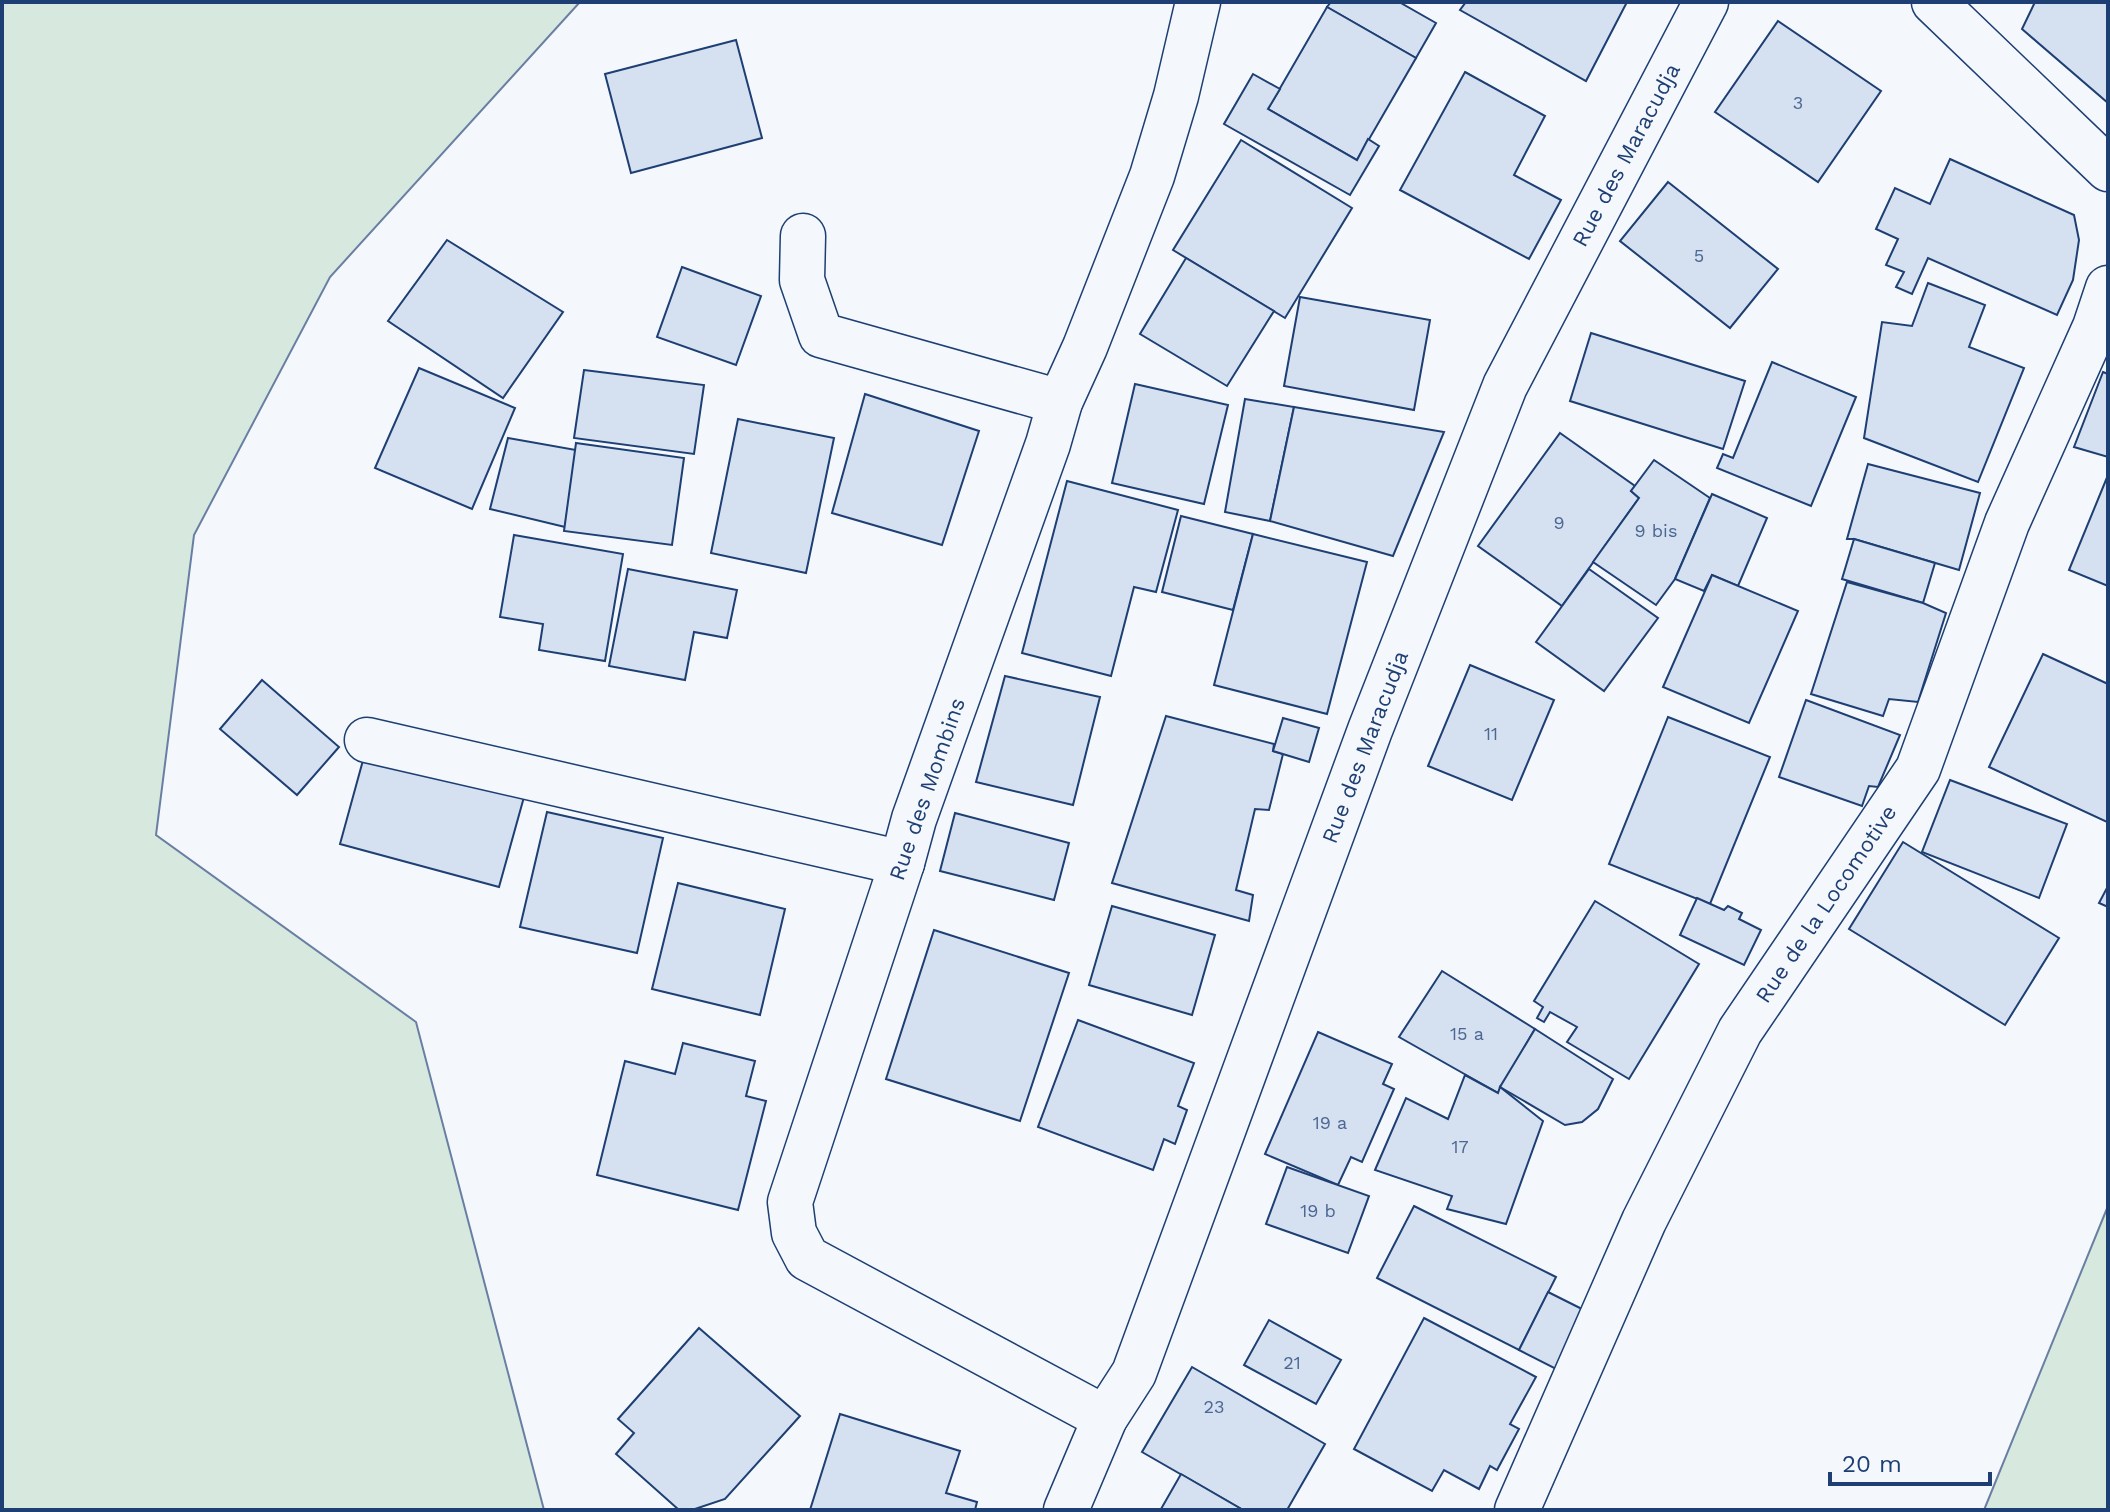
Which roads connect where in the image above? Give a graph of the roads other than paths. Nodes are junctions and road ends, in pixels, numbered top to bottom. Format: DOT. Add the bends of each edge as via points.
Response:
graph roads {
  1 [pos="1198,2"];
  2 [pos="1706,2"];
  3 [pos="1934,2"];
  4 [pos="2108,169"];
  5 [pos="803,236"];
  6 [pos="2108,288"];
  7 [pos="1060,402"];
  8 [pos="367,740"];
  9 [pos="902,863"];
  10 [pos="1105,1418"];
  11 [pos="1066,1510"];
  12 [pos="1517,1510"];
  1 -- 7 [label="street, Rue des Mombins" via="1152,176"];
  2 -- 10 [label="street, Rue des Maracudja" via="1505,386 1370,730 1134,1373"];
  3 -- 4 [label="street"];
  5 -- 7 [label="street" via="802,280 821,335"];
  6 -- 12 [label="street, Rue de la Locomotive" via="2007,523 1918,769 1740,1031 1644,1221"];
  7 -- 9 [label="street, Rue des Mombins"];
  8 -- 9 [label="street"];
  9 -- 10 [label="street, Rue des Mombins" via="790,1202 794,1233 807,1258"];
  10 -- 11 [label="street, Rue des Maracudja"];
}
